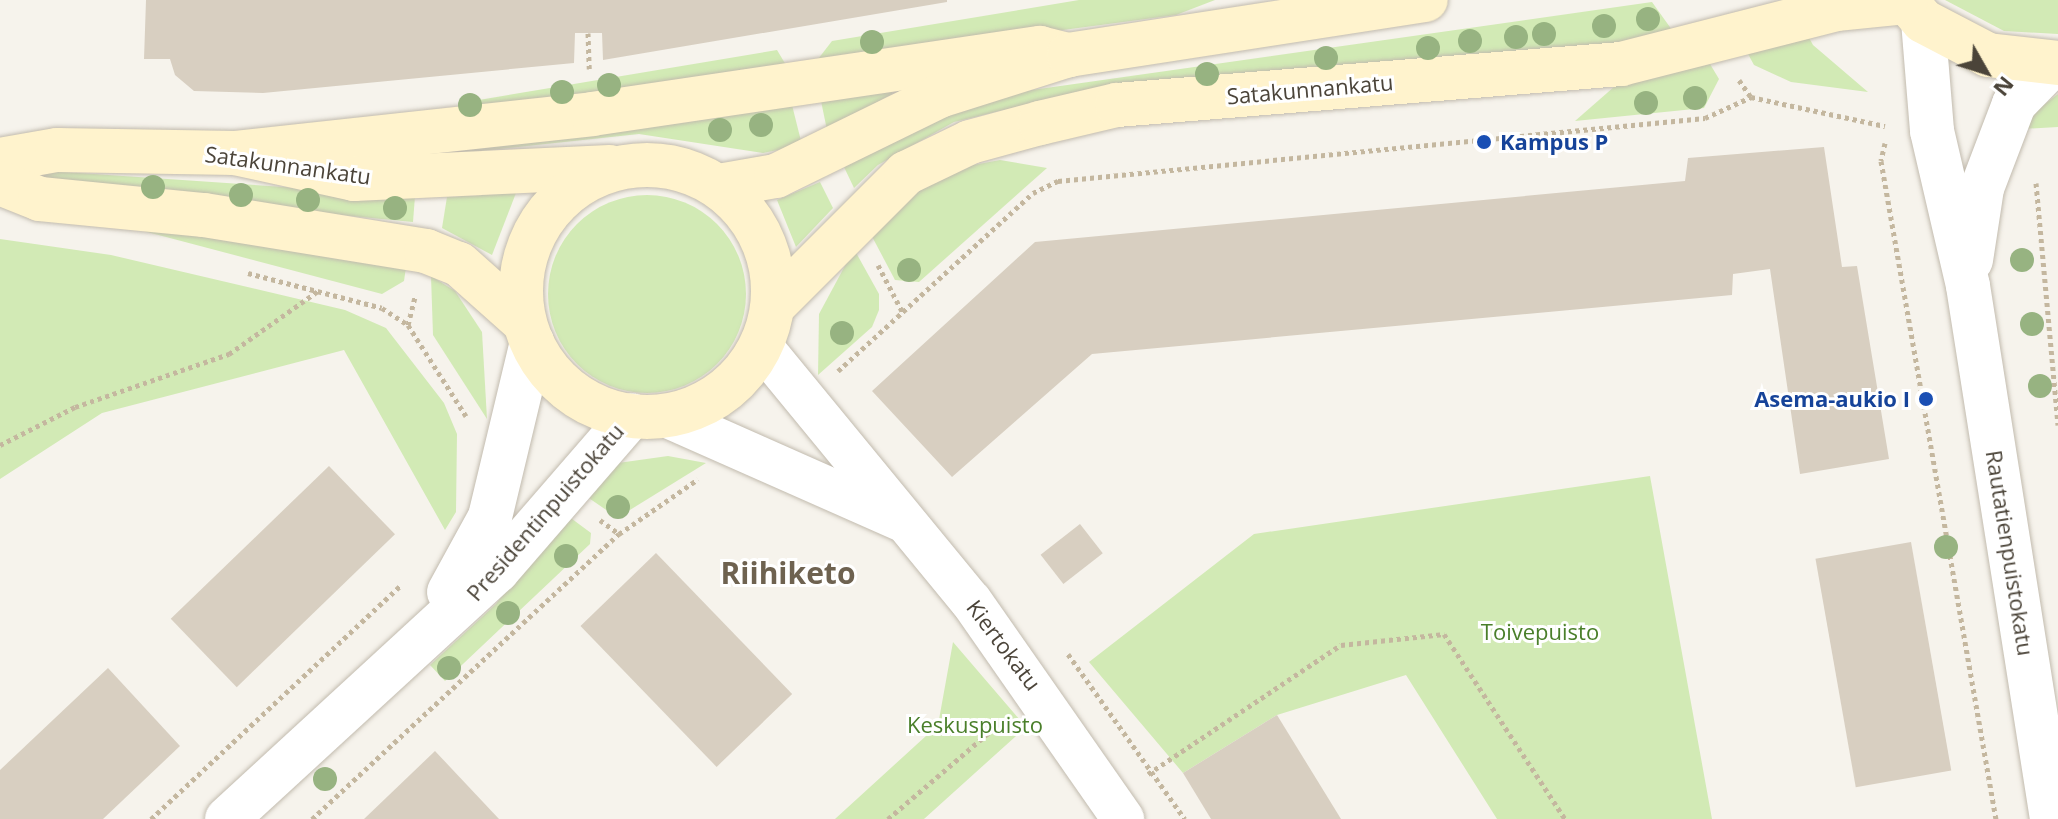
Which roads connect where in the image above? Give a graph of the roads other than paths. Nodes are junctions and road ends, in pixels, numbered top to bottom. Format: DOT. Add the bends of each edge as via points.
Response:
graph roads {
  1 [pos="1426,0"];
  2 [pos="1911,8"];
  3 [pos="1069,55"];
  4 [pos="2056,64"];
  5 [pos="235,153"];
  6 [pos="0,160"];
  7 [pos="624,166"];
  8 [pos="0,183"];
  9 [pos="719,186"];
  10 [pos="1968,286"];
  11 [pos="774,305"];
  12 [pos="528,332"];
  13 [pos="762,347"];
  14 [pos="650,416"];
  15 [pos="900,520"];
  16 [pos="419,636"];
  17 [pos="1117,809"];
  18 [pos="227,819"];
  19 [pos="2052,819"];
  1 -- 3 [label="main road"];
  2 -- 4 [label="main road" via="1988,55"];
  2 -- 10 [label="street, Rautatienpuistokatu" via="1932,131"];
  2 -- 11 [label="main road, Satakunnankatu" via="1836,9 1714,45 1621,64 1117,105 984,138 906,173 878,195"];
  3 -- 5 [label="main road" via="1040,48 592,114"];
  3 -- 9 [label="main road" via="939,96 776,176"];
  4 -- 10 [label="street, Rautatienpuistokatu" via="2014,104 1999,140 1982,188"];
  5 -- 6 [label="main road, Satakunnankatu" via="57,150"];
  5 -- 7 [label="main road, Satakunnankatu" via="354,179"];
  7 -- 9 [label="main road" via="661,165"];
  7 -- 12 [label="main road" via="583,182 548,212 527,249"];
  8 -- 12 [label="main road" via="40,199 204,215 426,251 459,264"];
  9 -- 11 [label="main road" via="744,209 769,253"];
  10 -- 19 [label="street, Rautatienpuistokatu"];
  11 -- 13 [label="main road"];
  12 -- 14 [label="main road" via="568,391 610,413"];
  12 -- 16 [label="street, Presidentinpuistokatu" via="490,517 477,552"];
  13 -- 14 [label="main road" via="710,402"];
  13 -- 15 [label="street, Kiertokatu" via="873,475"];
  14 -- 15 [label="street, Kiertokatu" via="748,451"];
  14 -- 16 [label="street, Presidentinpuistokatu" via="497,571"];
  15 -- 17 [label="street, Kiertokatu" via="1039,690"];
  16 -- 18 [label="street, Presidentinpuistokatu"];
}
